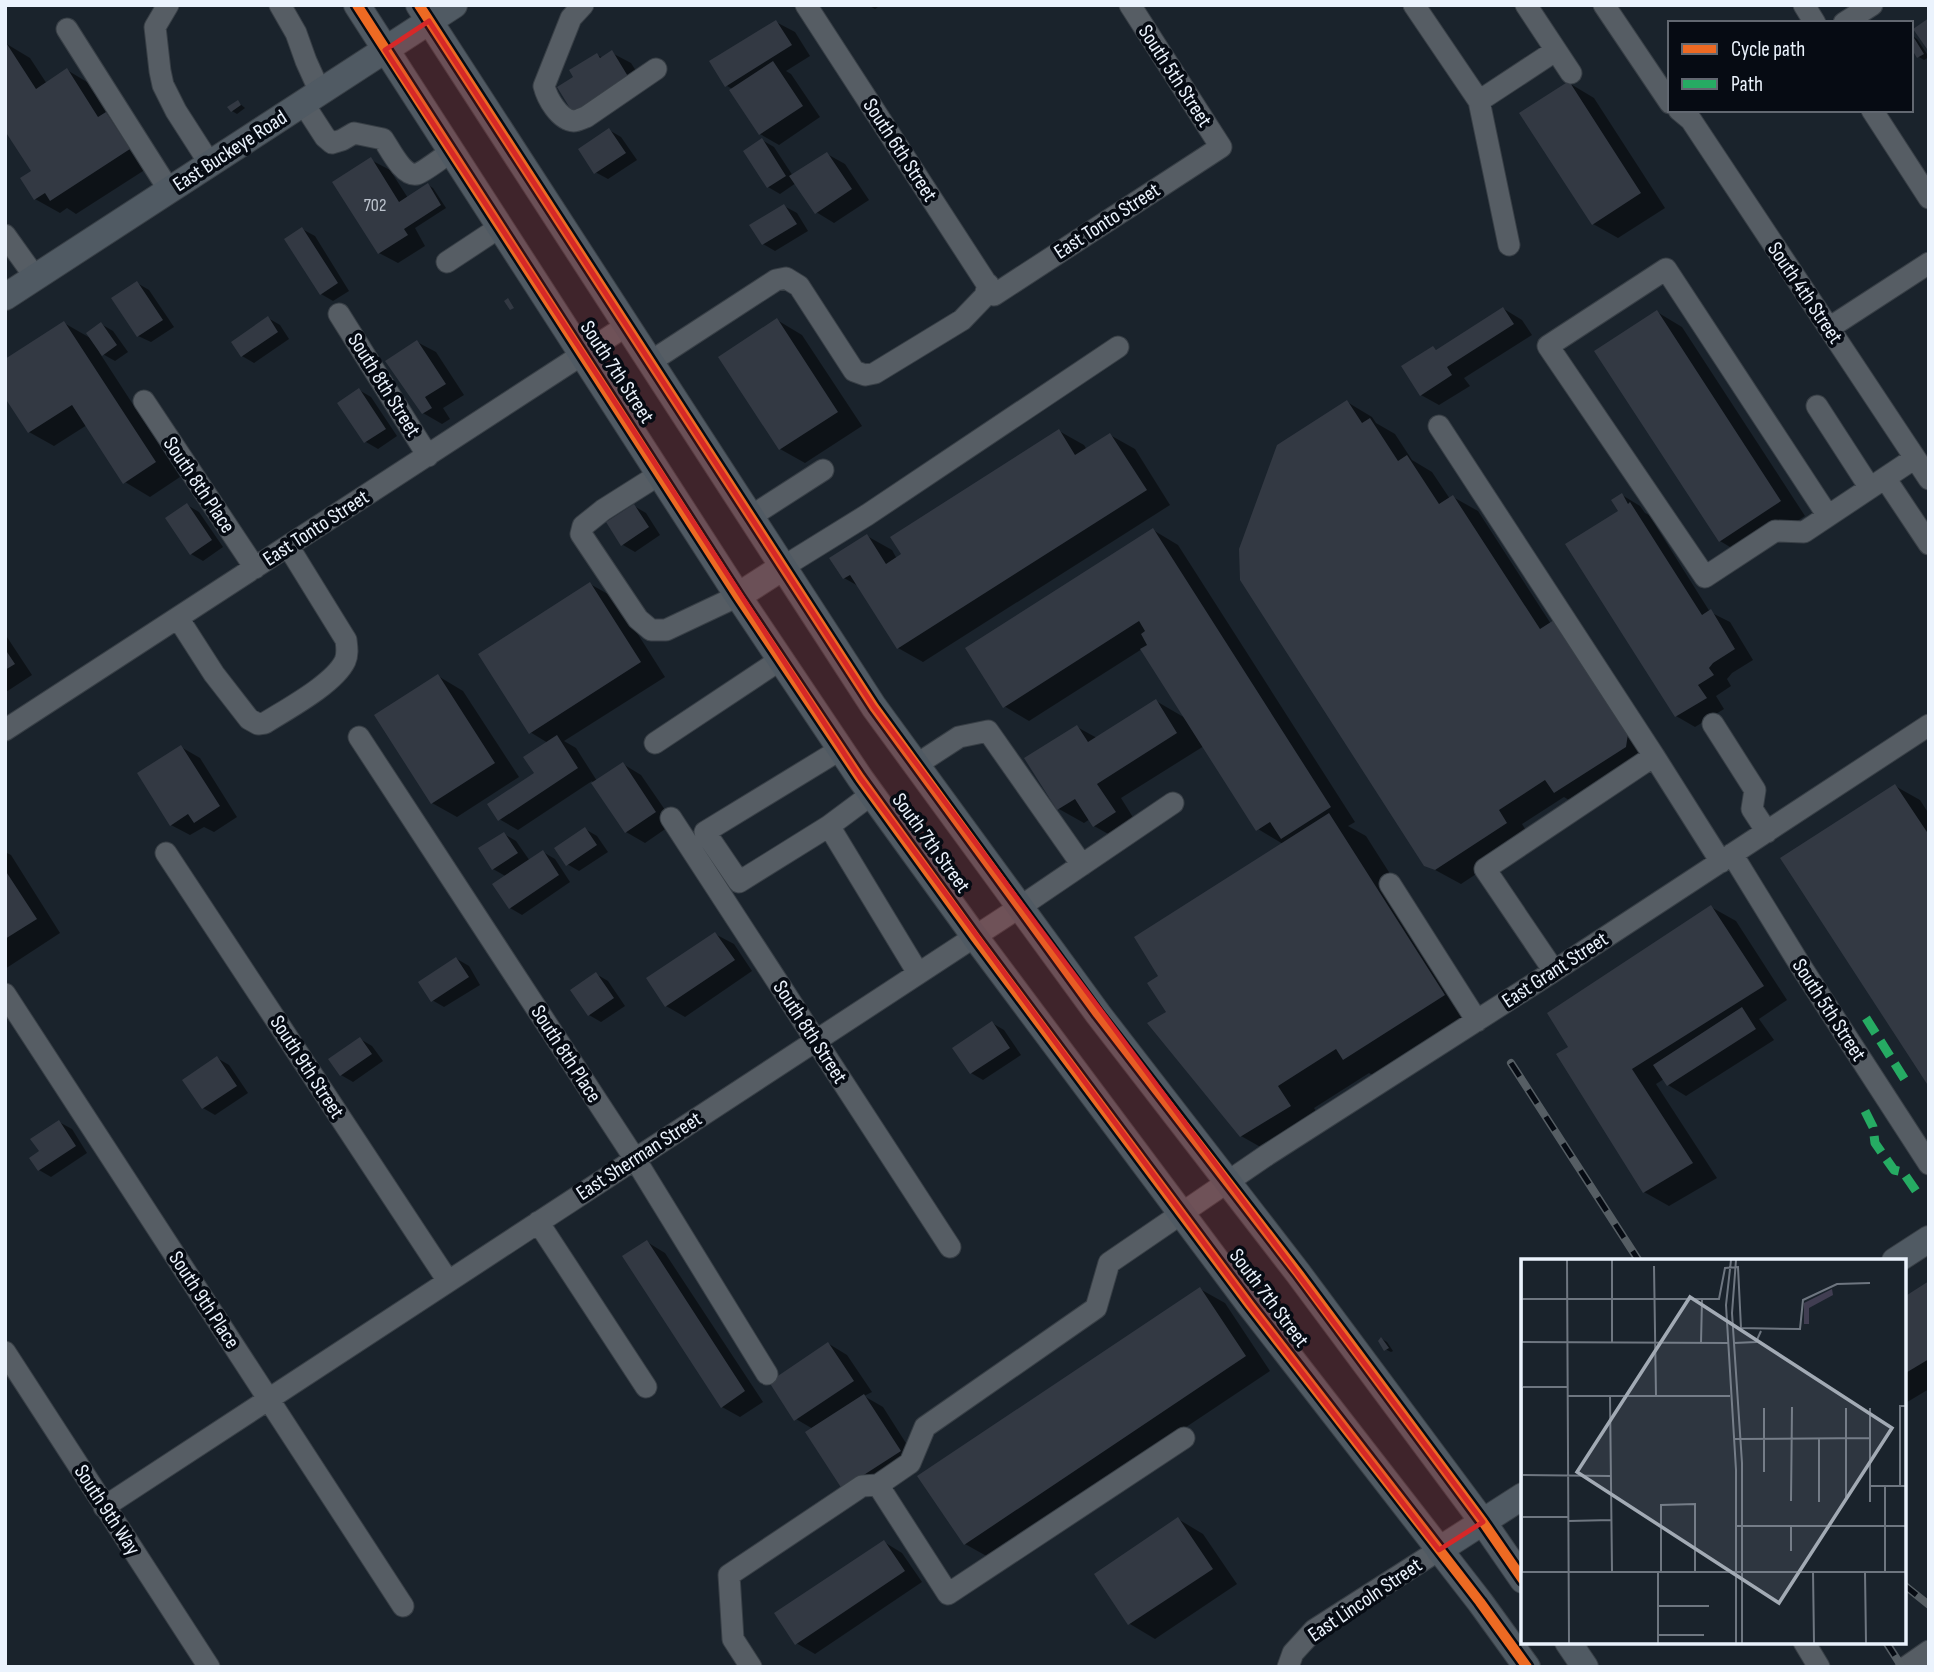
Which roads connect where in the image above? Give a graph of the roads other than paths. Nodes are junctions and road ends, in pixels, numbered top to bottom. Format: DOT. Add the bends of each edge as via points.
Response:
graph roads {
  1 [pos="168,5"];
  2 [pos="280,5"];
  3 [pos="357,5"];
  4 [pos="454,5"];
  5 [pos="583,5"];
  6 [pos="806,5"];
  7 [pos="1130,5"];
  8 [pos="1414,5"];
  9 [pos="1526,5"];
  10 [pos="1604,5"];
  11 [pos="1804,5"];
  12 [pos="1872,5"];
  13 [pos="424,13"];
  14 [pos="1814,21"];
  15 [pos="1847,21"];
  16 [pos="67,29"];
  17 [pos="385,50"];
  18 [pos="1555,51"];
  19 [pos="656,69"];
  20 [pos="1571,73"];
  21 [pos="312,98"];
  22 [pos="1668,100"];
  23 [pos="1479,101"];
  24 [pos="1873,112"];
  25 [pos="1692,113"];
  26 [pos="1221,146"];
  27 [pos="451,152"];
  28 [pos="210,164"];
  29 [pos="169,190"];
  30 [pos="1929,198"];
  31 [pos="500,227"];
  32 [pos="5,235"];
  33 [pos="1510,245"];
  34 [pos="447,262"];
  35 [pos="1929,263"];
  36 [pos="35,277"];
  37 [pos="991,290"];
  38 [pos="5,297"];
  39 [pos="339,313"];
  40 [pos="626,326"];
  41 [pos="1829,328"];
  42 [pos="1118,347"];
  43 [pos="583,354"];
  44 [pos="650,362"];
  45 [pos="144,401"];
  46 [pos="1817,406"];
  47 [pos="1439,426"];
  48 [pos="428,456"];
  49 [pos="1915,458"];
  50 [pos="823,470"];
  51 [pos="660,474"];
  52 [pos="1929,479"];
  53 [pos="1878,483"];
  54 [pos="1828,516"];
  55 [pos="750,517"];
  56 [pos="1929,544"];
  57 [pos="288,546"];
  58 [pos="783,567"];
  59 [pos="255,568"];
  60 [pos="738,596"];
  61 [pos="178,618"];
  62 [pos="780,660"];
  63 [pos="1713,724"];
  64 [pos="1929,725"];
  65 [pos="5,730"];
  66 [pos="359,737"];
  67 [pos="654,743"];
  68 [pos="841,749"];
  69 [pos="1654,755"];
  70 [pos="916,765"];
  71 [pos="872,794"];
  72 [pos="1172,803"];
  73 [pos="671,818"];
  74 [pos="829,826"];
  75 [pos="1767,832"];
  76 [pos="166,853"];
  77 [pos="1726,858"];
  78 [pos="1082,864"];
  79 [pos="1390,884"];
  80 [pos="1020,907"];
  81 [pos="975,937"];
  82 [pos="1554,971"];
  83 [pos="918,974"];
  84 [pos="5,994"];
  85 [pos="1477,1021"];
  86 [pos="816,1041"];
  87 [pos="635,1159"];
  88 [pos="1929,1164"];
  89 [pos="1227,1182"];
  90 [pos="1181,1213"];
  91 [pos="538,1222"];
  92 [pos="1929,1239"];
  93 [pos="950,1247"];
  94 [pos="1898,1259"];
  95 [pos="448,1281"];
  96 [pos="5,1352"];
  97 [pos="767,1374"];
  98 [pos="646,1387"];
  99 [pos="269,1399"];
  100 [pos="1184,1438"];
  101 [pos="878,1485"];
  102 [pos="1521,1497"];
  103 [pos="104,1507"];
  104 [pos="1483,1522"];
  105 [pos="1439,1550"];
  106 [pos="1521,1577"];
  107 [pos="403,1606"];
  108 [pos="1569,1644"];
  109 [pos="1805,1644"];
  110 [pos="1929,1651"];
  111 [pos="209,1667"];
  112 [pos="751,1667"];
  113 [pos="1287,1667"];
  114 [pos="1527,1667"];
  115 [pos="1585,1667"];
  116 [pos="1819,1667"];
  117 [pos="1906,1667"];
  1 -- 28 [label="street" via="155,27 163,85"];
  2 -- 21 [label="street" via="306,61"];
  3 -- 17 [label="main road, South 7th Street"];
  4 -- 13 [label="main road, East Buckeye Road"];
  5 -- 19 [label="street" via="571,19 544,86 546,96 562,115 576,121 586,117"];
  6 -- 37 [label="street, South 6th Street"];
  7 -- 26 [label="street, South 5th Street"];
  8 -- 23 [label="street"];
  9 -- 18 [label="street"];
  10 -- 22 [label="street"];
  11 -- 14 [label="street"];
  12 -- 15 [label="street"];
  13 -- 17 [label="main road, East Buckeye Road"];
  13 -- 40 [label="main road, South 7th Street"];
  16 -- 29 [label="street"];
  17 -- 21 [label="main road, East Buckeye Road"];
  17 -- 27 [label="main road, South 7th Street"];
  18 -- 20 [label="street"];
  18 -- 23 [label="street"];
  21 -- 27 [label="street" via="325,137 332,143 354,132 383,139 409,173 417,174"];
  21 -- 28 [label="main road, East Buckeye Road"];
  23 -- 33 [label="street"];
  24 -- 30 [label="street"];
  25 -- 41 [label="street, South 4th Street"];
  26 -- 37 [label="street, East Tonto Street"];
  27 -- 31 [label="main road, South 7th Street"];
  28 -- 29 [label="main road, East Buckeye Road"];
  29 -- 36 [label="main road, East Buckeye Road"];
  31 -- 34 [label="street"];
  31 -- 43 [label="main road, South 7th Street"];
  32 -- 36 [label="street"];
  35 -- 41 [label="street"];
  36 -- 38 [label="main road, East Buckeye Road"];
  37 -- 44 [label="street" via="962,320 875,373 854,371 799,286 786,278"];
  39 -- 48 [label="street, South 8th Street"];
  40 -- 43 [label="street, East Tonto Street"];
  40 -- 44 [label="main road, South 7th Street"];
  41 -- 49 [label="street, South 4th Street"];
  42 -- 58 [label="street"];
  43 -- 48 [label="street, East Tonto Street"];
  43 -- 51 [label="main road, South 7th Street"];
  44 -- 55 [label="main road, South 7th Street"];
  45 -- 59 [label="street, South 8th Place"];
  46 -- 53 [label="street"];
  47 -- 69 [label="street, South 5th Street"];
  48 -- 57 [label="street, East Tonto Street"];
  49 -- 52 [label="street, South 4th Street"];
  49 -- 53 [label="street"];
  50 -- 55 [label="street"];
  51 -- 60 [label="main road, South 7th Street"];
  51 -- 60 [label="street" via="603,510 583,526 581,534 650,630 666,630"];
  53 -- 54 [label="street"];
  53 -- 56 [label="street"];
  54 -- 54 [label="street" via="1804,532 1775,531 1705,577 1548,346 1667,269"];
  55 -- 58 [label="main road, South 7th Street"];
  57 -- 59 [label="street, East Tonto Street"];
  57 -- 61 [label="street" via="346,639 348,651 344,664 327,682 265,723 249,719"];
  58 -- 60 [label="main road"];
  58 -- 70 [label="main road, South 7th Street"];
  59 -- 61 [label="street, East Tonto Street"];
  60 -- 62 [label="main road, South 7th Street"];
  61 -- 65 [label="street, East Tonto Street"];
  62 -- 67 [label="street"];
  62 -- 68 [label="main road, South 7th Street"];
  63 -- 75 [label="street" via="1755,790 1752,809"];
  64 -- 75 [label="street, East Grant Street"];
  66 -- 87 [label="street, South 8th Place"];
  68 -- 71 [label="main road, South 7th Street"];
  68 -- 74 [label="street" via="705,832 739,882"];
  69 -- 77 [label="street, South 5th Street"];
  69 -- 82 [label="street" via="1485,869"];
  70 -- 78 [label="street" via="959,737 988,731"];
  70 -- 80 [label="main road, South 7th Street"];
  71 -- 74 [label="street"];
  71 -- 81 [label="main road, South 7th Street"];
  72 -- 78 [label="street, East Sherman Street"];
  73 -- 86 [label="street, South 8th Street"];
  74 -- 83 [label="street"];
  75 -- 77 [label="street, East Grant Street"];
  76 -- 95 [label="street, South 9th Street"];
  77 -- 82 [label="street, East Grant Street"];
  77 -- 88 [label="street, South 5th Street"];
  78 -- 80 [label="street, East Sherman Street"];
  79 -- 85 [label="street"];
  80 -- 81 [label="street, East Sherman Street"];
  80 -- 89 [label="main road, South 7th Street"];
  81 -- 83 [label="street, East Sherman Street"];
  81 -- 90 [label="main road, South 7th Street"];
  82 -- 85 [label="street, East Grant Street"];
  83 -- 86 [label="street, East Sherman Street"];
  84 -- 99 [label="street, South 9th Place"];
  85 -- 89 [label="street, East Grant Street"];
  86 -- 87 [label="street, East Sherman Street"];
  86 -- 93 [label="street, South 8th Street"];
  87 -- 91 [label="street, East Sherman Street"];
  87 -- 97 [label="street, South 8th Place"];
  89 -- 90 [label="street, East Grant Street"];
  89 -- 104 [label="main road, South 7th Street"];
  90 -- 101 [label="street, East Grant Street" via="1109,1263 1096,1308 925,1427 910,1463"];
  90 -- 105 [label="main road, South 7th Street"];
  91 -- 95 [label="street, East Sherman Street"];
  91 -- 98 [label="street"];
  92 -- 94 [label="main road"];
  95 -- 99 [label="street, East Sherman Street"];
  96 -- 103 [label="street, South 9th Way"];
  99 -- 103 [label="street, East Sherman Street"];
  99 -- 107 [label="street, South 9th Place"];
  100 -- 101 [label="street" via="948,1594"];
  101 -- 112 [label="street, East Grant Street" via="862,1486 729,1575 733,1639"];
  102 -- 104 [label="main road, East Lincoln Street"];
  103 -- 111 [label="street, South 9th Way"];
  104 -- 105 [label="main road, East Lincoln Street"];
  104 -- 106 [label="main road, South 7th Street"];
  105 -- 113 [label="street, East Lincoln Street" via="1314,1630"];
  105 -- 114 [label="main road, South 7th Street"];
  108 -- 115 [label="main road"];
  109 -- 116 [label="street"];
  110 -- 117 [label="street"];
}
